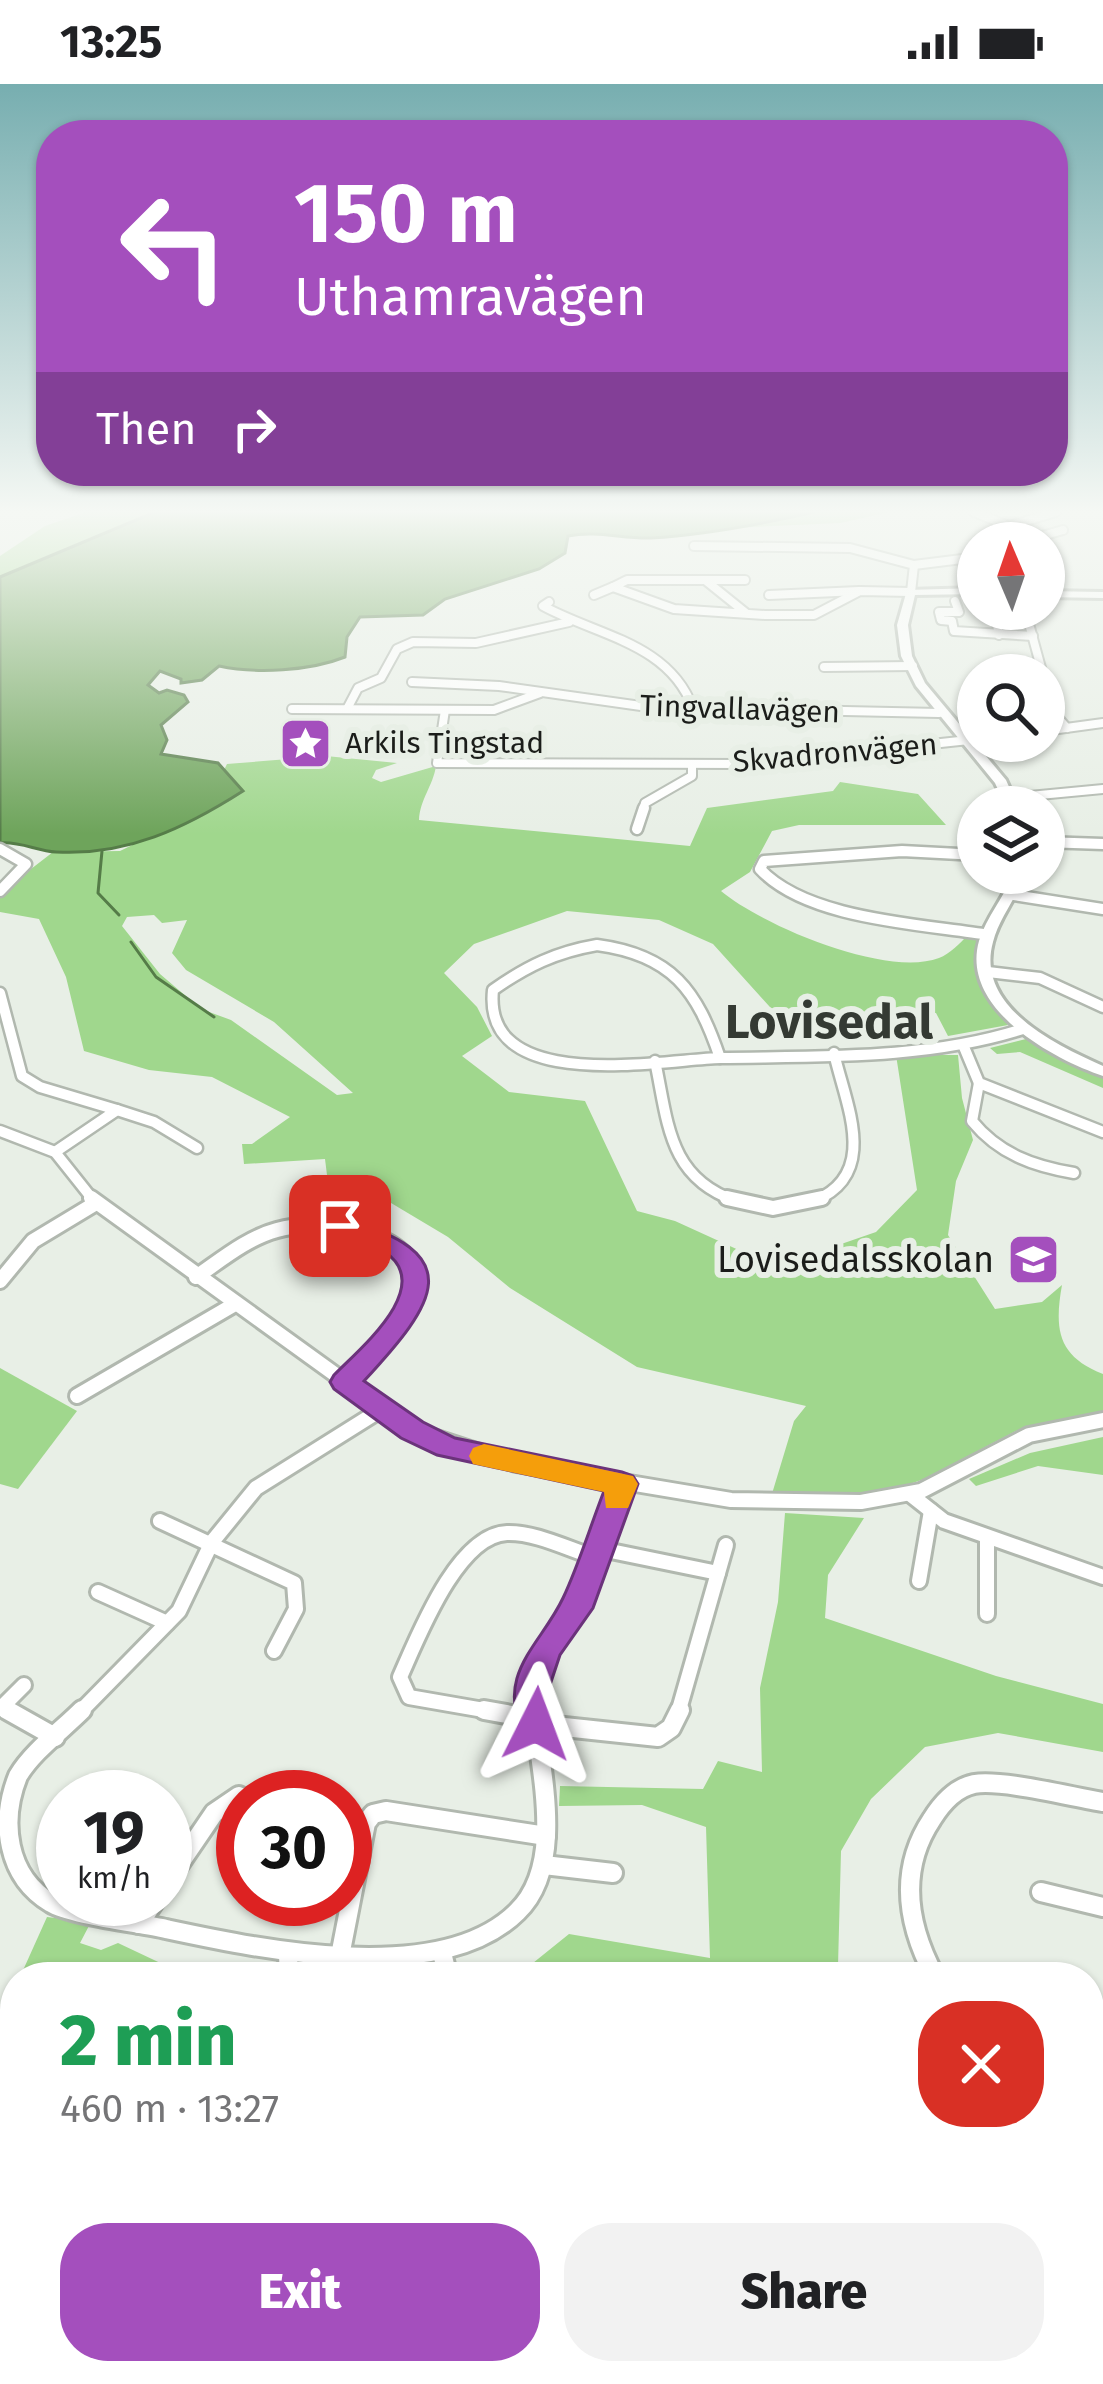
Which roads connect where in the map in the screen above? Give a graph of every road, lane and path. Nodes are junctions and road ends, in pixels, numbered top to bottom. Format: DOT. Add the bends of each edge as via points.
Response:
graph roads {
  1 [pos="565,619"];
  2 [pos="904,619"];
  3 [pos="941,619"];
  4 [pos="569,622"];
  5 [pos="998,630"];
  6 [pos="1031,630"];
  7 [pos="999,635"];
  8 [pos="1033,636"];
  9 [pos="1038,654"];
  10 [pos="913,666"];
  11 [pos="824,667"];
  12 [pos="412,682"];
  13 [pos="542,693"];
  14 [pos="348,707"];
  15 [pos="694,708"];
  16 [pos="292,709"];
  17 [pos="446,710"];
  18 [pos="939,713"];
  19 [pos="1103,723"];
  20 [pos="1065,726"];
  21 [pos="1067,728"];
  22 [pos="957,733"];
  23 [pos="957,741"];
  24 [pos="980,762"];
  25 [pos="692,764"];
  26 [pos="999,786"];
  27 [pos="1103,789"];
  28 [pos="1065,794"];
  29 [pos="637,829"];
  30 [pos="1065,843"];
  31 [pos="1103,844"];
  32 [pos="0,850"];
  33 [pos="957,855"];
  34 [pos="0,892"];
  35 [pos="1014,896"];
  36 [pos="1103,910"];
  37 [pos="989,934"];
  38 [pos="988,972"];
  39 [pos="0,993"];
  40 [pos="1103,1007"];
  41 [pos="2,1008"];
  42 [pos="1023,1029"];
  43 [pos="6,1035"];
  44 [pos="964,1047"];
  45 [pos="834,1053"];
  46 [pos="720,1058"];
  47 [pos="656,1061"];
  48 [pos="1103,1072"];
  49 [pos="979,1083"];
  50 [pos="117,1110"];
  51 [pos="0,1132"];
  52 [pos="1103,1132"];
  53 [pos="197,1148"];
  54 [pos="55,1152"];
  55 [pos="1074,1173"];
  56 [pos="97,1203"];
  57 [pos="196,1277"];
  58 [pos="0,1281"];
  59 [pos="235,1304"];
  60 [pos="345,1382"];
  61 [pos="77,1396"];
  62 [pos="382,1409"];
  63 [pos="1103,1420"];
  64 [pos="622,1484"];
  65 [pos="911,1495"];
  66 [pos="932,1511"];
  67 [pos="160,1521"];
  68 [pos="987,1538"];
  69 [pos="212,1542"];
  70 [pos="726,1545"];
  71 [pos="599,1554"];
  72 [pos="718,1573"];
  73 [pos="1103,1576"];
  74 [pos="919,1580"];
  75 [pos="98,1592"];
  76 [pos="987,1613"];
  77 [pos="167,1623"];
  78 [pos="274,1652"];
  79 [pos="24,1684"];
  80 [pos="1,1708"];
  81 [pos="536,1718"];
  82 [pos="55,1737"];
  83 [pos="1103,1802"];
  84 [pos="216,1812"];
  85 [pos="545,1836"];
  86 [pos="192,1845"];
  87 [pos="544,1865"];
  88 [pos="8,1871"];
  89 [pos="614,1873"];
  90 [pos="36,1892"];
  91 [pos="1041,1892"];
  92 [pos="1103,1907"];
  93 [pos="149,1926"];
  94 [pos="442,1953"];
  95 [pos="288,1955"];
  96 [pos="340,1956"];
  97 [pos="288,1962"];
  98 [pos="444,1962"];
  99 [pos="926,1962"];
  1 -- 4 [label="street"];
  2 -- 10 [label="street"];
  3 -- 7 [label="street" via="952,621 954,631"];
  4 -- 14 [label="street" via="476,644 413,642 397,649 381,678 358,688"];
  4 -- 15 [label="street" via="652,653 689,689"];
  5 -- 7 [label="street"];
  6 -- 8 [label="street"];
  7 -- 8 [label="street"];
  8 -- 9 [label="street"];
  10 -- 11 [label="street"];
  10 -- 18 [label="street"];
  12 -- 13 [label="street, Tingvallavägen"];
  13 -- 15 [label="street, Tingvallavägen"];
  13 -- 17 [label="street, Tingvallavägen" via="494,710"];
  14 -- 16 [label="street, Tingvallavägen"];
  14 -- 17 [label="street, Tingvallavägen"];
  15 -- 18 [label="street, Tingvallavägen"];
  17 -- 25 [label="street, Skvadronvägen" via="437,763"];
  18 -- 22 [label="street"];
  19 -- 21 [label="street"];
  20 -- 21 [label="street"];
  23 -- 25 [label="street, Skvadronvägen"];
  24 -- 26 [label="street"];
  25 -- 29 [label="street, Skvadronvägen" via="692,776 646,803"];
  27 -- 28 [label="street"];
  30 -- 31 [label="street"];
  32 -- 34 [label="street" via="26,864"];
  33 -- 37 [label="street" via="804,854 764,860 760,869 784,892 814,902"];
  35 -- 36 [label="street"];
  35 -- 37 [label="street"];
  37 -- 38 [label="street"];
  38 -- 40 [label="street" via="1040,978"];
  38 -- 42 [label="street" via="992,990"];
  39 -- 41 [label="street"];
  41 -- 43 [label="street"];
  42 -- 44 [label="street"];
  42 -- 48 [label="street"];
  43 -- 50 [label="street" via="22,1076"];
  44 -- 45 [label="street"];
  44 -- 49 [label="street"];
  45 -- 46 [label="street"];
  45 -- 47 [label="street" via="854,1158 840,1186 814,1202 775,1207 735,1205 680,1164"];
  46 -- 47 [label="street"];
  46 -- 47 [label="street" via="698,995 639,954 574,946 547,953 493,991 496,1030 514,1046 590,1064"];
  49 -- 52 [label="street"];
  49 -- 55 [label="street" via="972,1121 986,1141"];
  50 -- 53 [label="street"];
  50 -- 54 [label="street"];
  51 -- 54 [label="street"];
  54 -- 56 [label="street"];
  56 -- 57 [label="street"];
  56 -- 58 [label="street" via="33,1240"];
  57 -- 59 [label="street"];
  57 -- 60 [label="street" via="280,1229 340,1226 394,1245 412,1264 409,1309"];
  59 -- 60 [label="street"];
  59 -- 61 [label="street"];
  60 -- 62 [label="street"];
  62 -- 64 [label="street" via="448,1448"];
  62 -- 69 [label="street" via="256,1489"];
  63 -- 65 [label="street" via="1007,1443"];
  64 -- 65 [label="street" via="764,1501"];
  64 -- 71 [label="street"];
  65 -- 66 [label="street"];
  66 -- 68 [label="street"];
  66 -- 74 [label="street"];
  67 -- 69 [label="street"];
  68 -- 73 [label="street"];
  68 -- 76 [label="street"];
  69 -- 77 [label="street"];
  69 -- 78 [label="street" via="294,1583 299,1592"];
  70 -- 72 [label="street"];
  71 -- 72 [label="street"];
  71 -- 81 [label="street" via="576,1608 544,1650 532,1688"];
  71 -- 81 [label="street" via="509,1533 485,1536 427,1620 400,1677 409,1697"];
  72 -- 81 [label="street" via="671,1728 658,1737"];
  75 -- 77 [label="street"];
  77 -- 82 [label="street"];
  79 -- 80 [label="street"];
  80 -- 82 [label="street"];
  81 -- 85 [label="street"];
  82 -- 88 [label="street" via="19,1774 5,1814"];
  83 -- 99 [label="street" via="979,1783 946,1799 909,1867 908,1906"];
  84 -- 86 [label="street"];
  85 -- 87 [label="street"];
  85 -- 96 [label="street" via="373,1814"];
  87 -- 89 [label="street"];
  87 -- 94 [label="street" via="518,1912"];
  88 -- 90 [label="street"];
  91 -- 92 [label="street"];
  93 -- 95 [label="street"];
  94 -- 96 [label="street"];
  94 -- 98 [label="street"];
  95 -- 96 [label="street"];
  95 -- 97 [label="street"];
}
